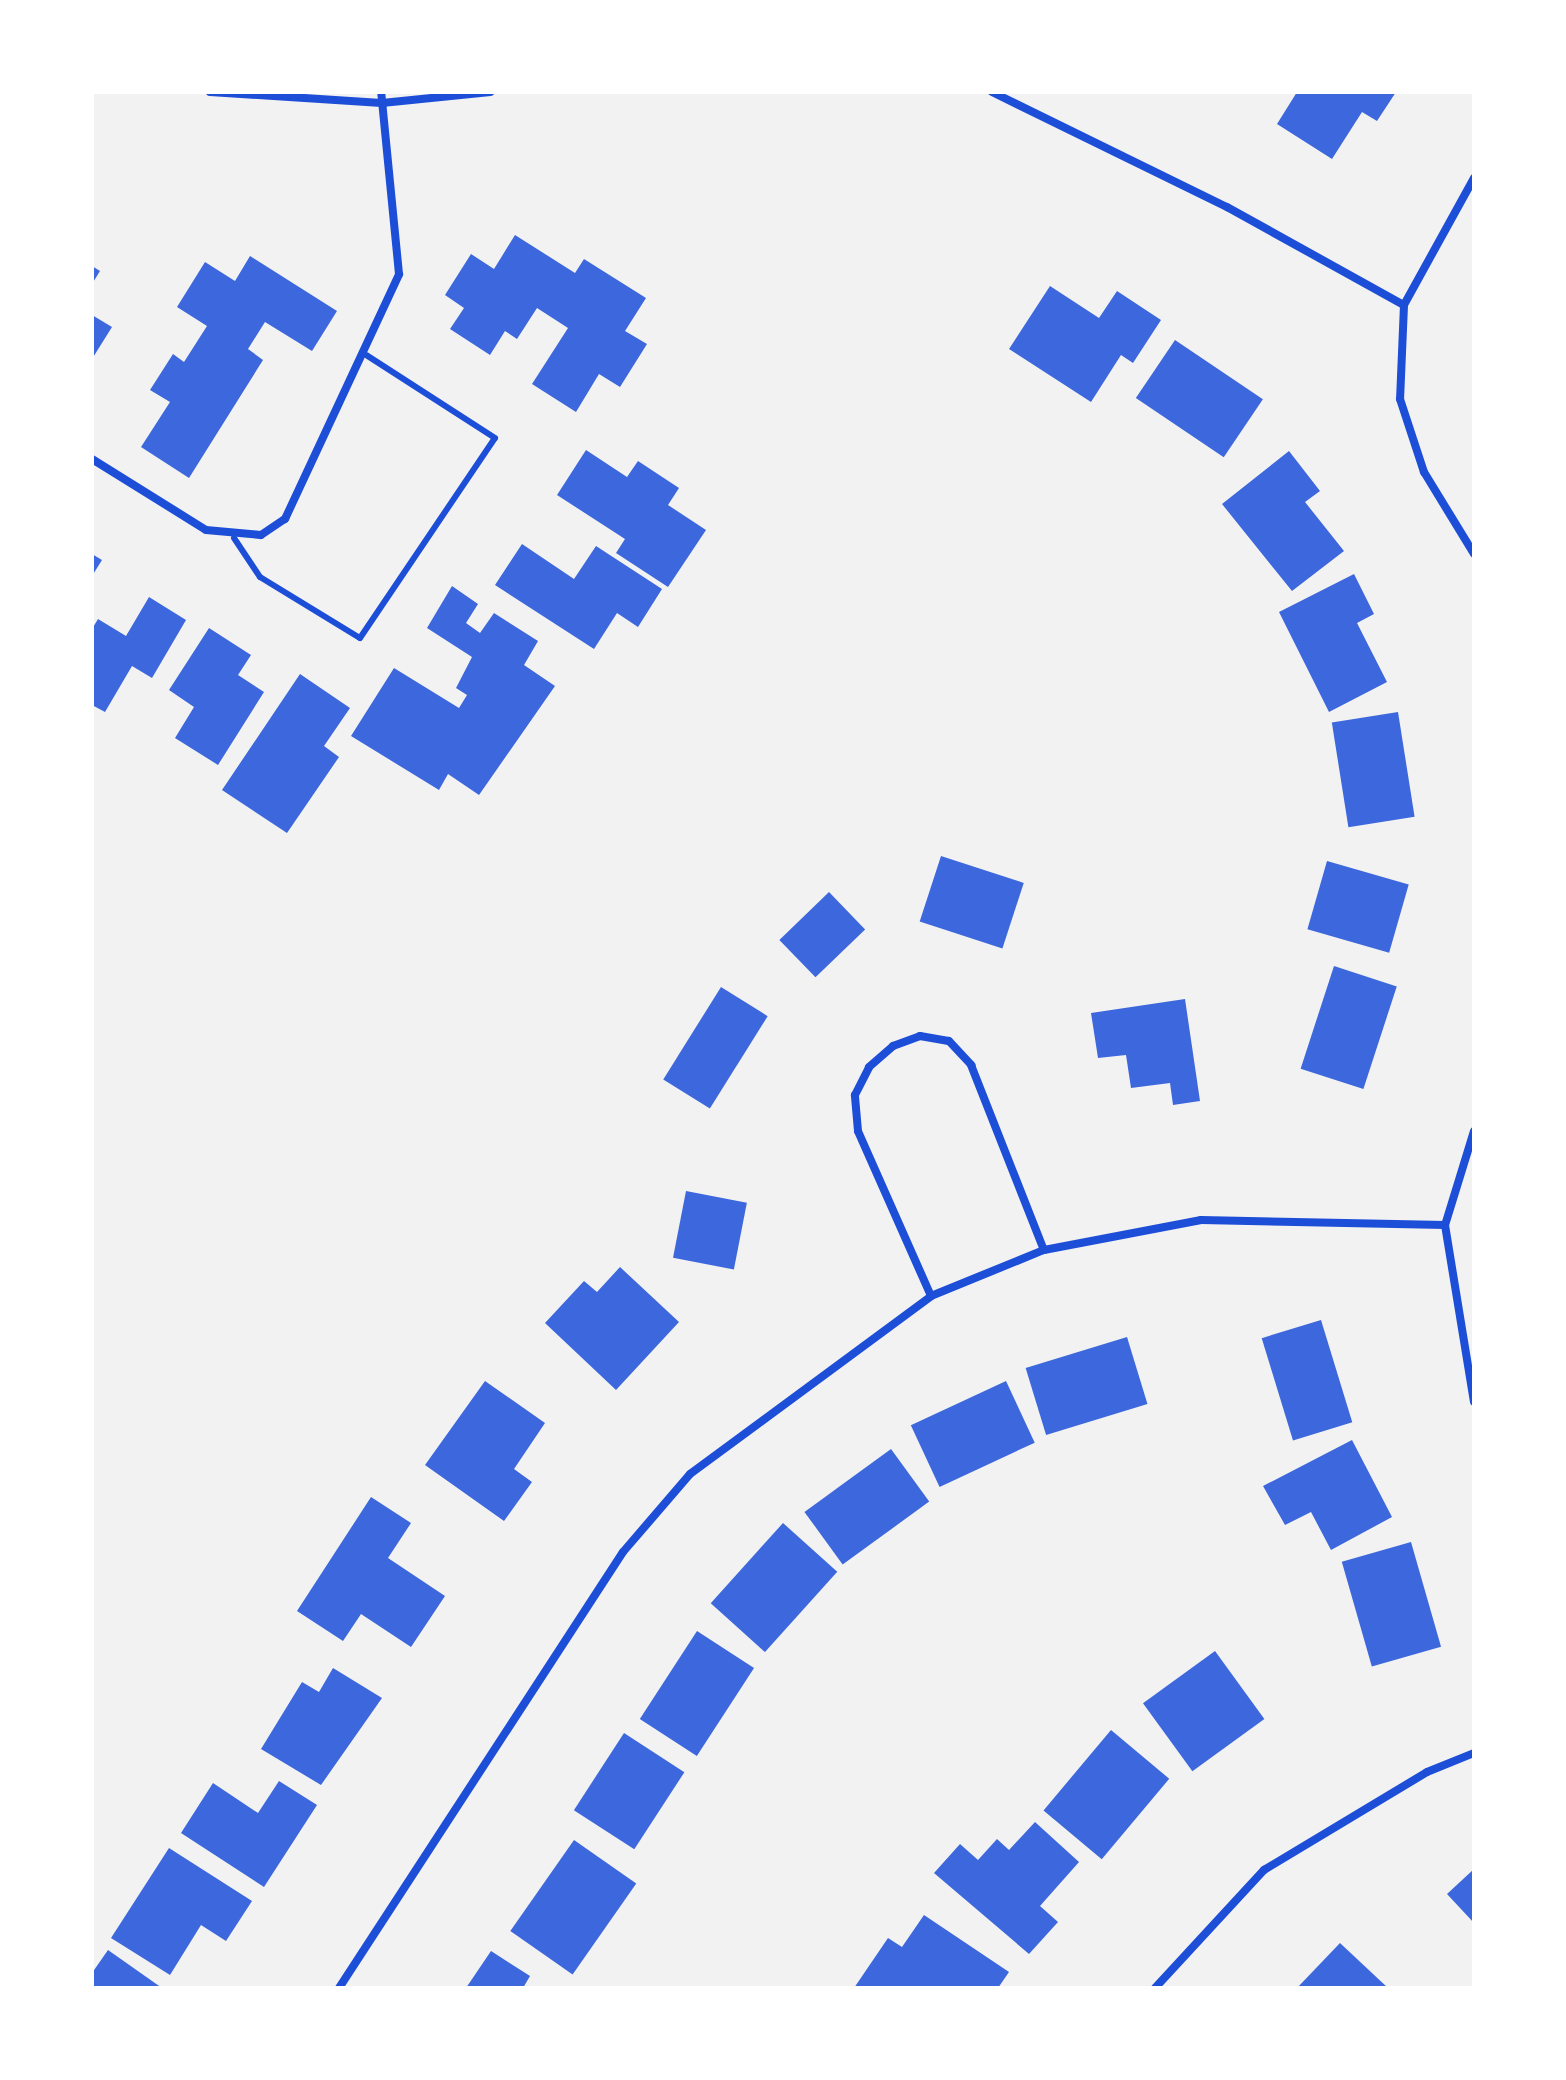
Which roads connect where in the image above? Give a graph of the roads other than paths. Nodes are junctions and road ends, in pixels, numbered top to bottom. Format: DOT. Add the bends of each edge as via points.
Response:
graph roads {
  1 [pos="210,92"];
  2 [pos="381,92"];
  3 [pos="490,92"];
  4 [pos="992,92"];
  5 [pos="382,103"];
  6 [pos="1474,178"];
  7 [pos="1404,305"];
  8 [pos="366,355"];
  9 [pos="92,459"];
  10 [pos="234,538"];
  11 [pos="1474,554"];
  12 [pos="1474,1131"];
  13 [pos="1445,1225"];
  14 [pos="1044,1250"];
  15 [pos="931,1296"];
  16 [pos="1474,1402"];
  17 [pos="1474,1753"];
  18 [pos="339,1988"];
  19 [pos="1155,1988"];
  1 -- 5 [label="street"];
  2 -- 5 [label="street"];
  3 -- 5 [label="street"];
  4 -- 7 [label="street" via="1227,207"];
  5 -- 8 [label="street" via="399,274"];
  6 -- 7 [label="street"];
  7 -- 11 [label="street" via="1400,399 1424,472"];
  8 -- 10 [label="street" via="285,519 261,535"];
  8 -- 10 [label="lane" via="495,438 360,638 260,577"];
  9 -- 10 [label="street" via="206,530"];
  12 -- 13 [label="street"];
  13 -- 14 [label="street" via="1201,1220"];
  13 -- 16 [label="street"];
  14 -- 15 [label="street"];
  14 -- 15 [label="street" via="971,1065 949,1041 920,1036 893,1046 869,1067 855,1095 858,1131"];
  15 -- 18 [label="street" via="690,1474 623,1552"];
  17 -- 19 [label="street" via="1427,1772 1264,1870"];
}
